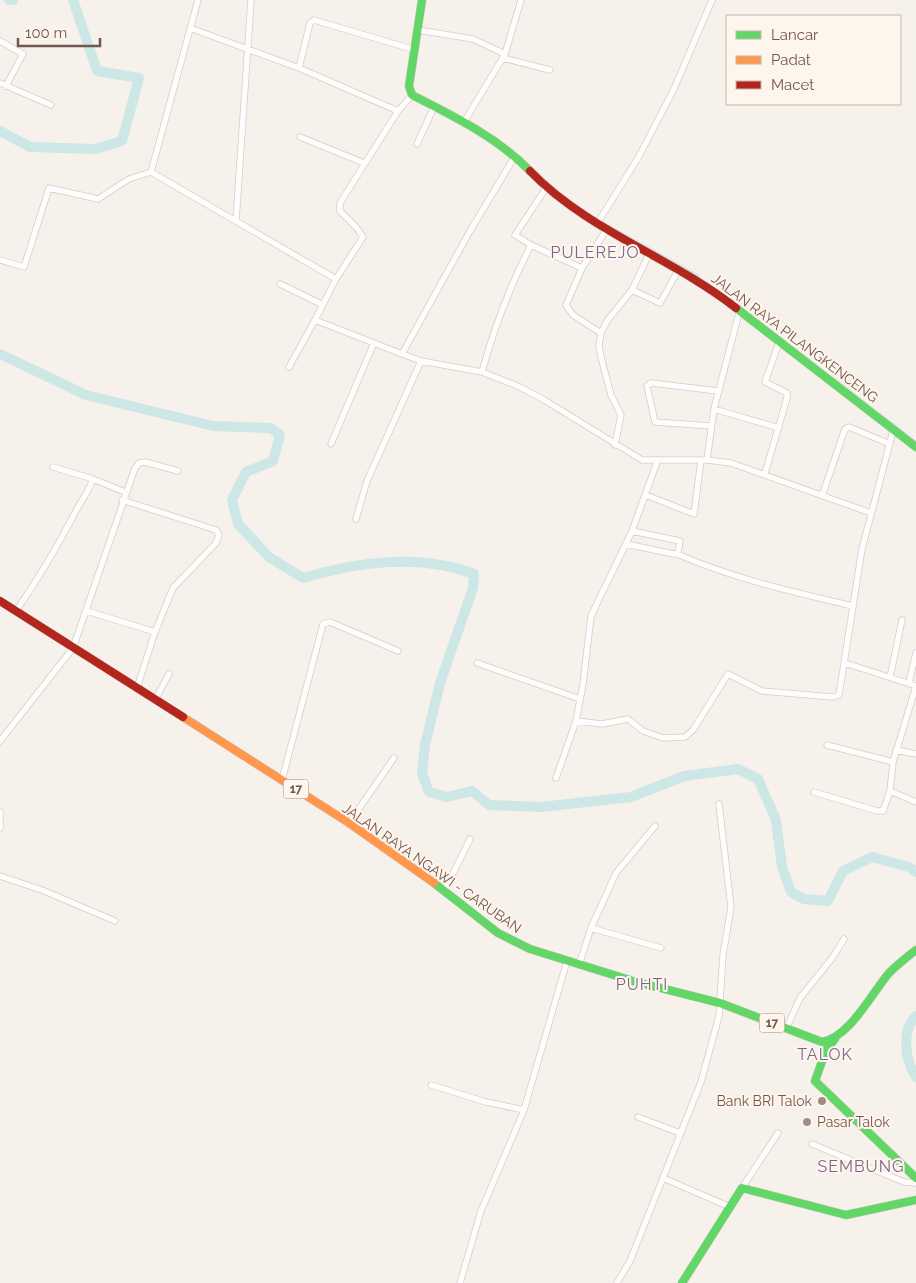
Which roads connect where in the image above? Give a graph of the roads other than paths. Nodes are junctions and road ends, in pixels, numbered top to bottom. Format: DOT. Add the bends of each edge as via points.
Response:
graph roads {
  1 [pos="198,0"];
  2 [pos="251,0"];
  3 [pos="422,0"];
  4 [pos="521,0"];
  5 [pos="712,0"];
  6 [pos="190,28"];
  7 [pos="418,30"];
  8 [pos="0,41"];
  9 [pos="247,48"];
  10 [pos="415,50"];
  11 [pos="504,56"];
  12 [pos="299,68"];
  13 [pos="550,70"];
  14 [pos="3,84"];
  15 [pos="412,95"];
  16 [pos="51,105"];
  17 [pos="434,108"];
  18 [pos="398,111"];
  19 [pos="464,122"];
  20 [pos="300,137"];
  21 [pos="417,144"];
  22 [pos="515,156"];
  23 [pos="364,163"];
  24 [pos="151,172"];
  25 [pos="546,188"];
  26 [pos="236,221"];
  27 [pos="597,224"];
  28 [pos="606,229"];
  29 [pos="531,245"];
  30 [pos="650,254"];
  31 [pos="0,260"];
  32 [pos="582,268"];
  33 [pos="679,269"];
  34 [pos="336,279"];
  35 [pos="280,284"];
  36 [pos="632,290"];
  37 [pos="323,305"];
  38 [pos="740,309"];
  39 [pos="315,320"];
  40 [pos="600,333"];
  41 [pos="780,340"];
  42 [pos="373,345"];
  43 [pos="402,354"];
  44 [pos="422,361"];
  45 [pos="289,367"];
  46 [pos="482,372"];
  47 [pos="718,391"];
  48 [pos="714,409"];
  49 [pos="711,426"];
  50 [pos="779,428"];
  51 [pos="894,431"];
  52 [pos="331,444"];
  53 [pos="890,444"];
  54 [pos="615,445"];
  55 [pos="916,447"];
  56 [pos="704,460"];
  57 [pos="657,462"];
  58 [pos="53,467"];
  59 [pos="178,471"];
  60 [pos="765,474"];
  61 [pos="93,479"];
  62 [pos="125,492"];
  63 [pos="646,495"];
  64 [pos="822,496"];
  65 [pos="122,500"];
  66 [pos="871,513"];
  67 [pos="356,519"];
  68 [pos="632,531"];
  69 [pos="626,544"];
  70 [pos="676,554"];
  71 [pos="0,601"];
  72 [pos="853,606"];
  73 [pos="16,611"];
  74 [pos="87,611"];
  75 [pos="902,620"];
  76 [pos="155,632"];
  77 [pos="73,648"];
  78 [pos="398,651"];
  79 [pos="916,653"];
  80 [pos="477,663"];
  81 [pos="845,663"];
  82 [pos="169,674"];
  83 [pos="890,677"];
  84 [pos="909,684"];
  85 [pos="916,686"];
  86 [pos="137,688"];
  87 [pos="156,698"];
  88 [pos="580,699"];
  89 [pos="576,721"];
  90 [pos="0,741"];
  91 [pos="827,745"];
  92 [pos="896,750"];
  93 [pos="916,754"];
  94 [pos="394,758"];
  95 [pos="893,762"];
  96 [pos="556,778"];
  97 [pos="282,780"];
  98 [pos="890,790"];
  99 [pos="814,792"];
  100 [pos="916,802"];
  101 [pos="719,804"];
  102 [pos="0,812"];
  103 [pos="349,823"];
  104 [pos="655,826"];
  105 [pos="0,828"];
  106 [pos="470,840"];
  107 [pos="0,876"];
  108 [pos="445,890"];
  109 [pos="115,921"];
  110 [pos="591,928"];
  111 [pos="844,939"];
  112 [pos="661,948"];
  113 [pos="916,950"];
  114 [pos="568,961"];
  115 [pos="579,965"];
  116 [pos="720,1003"];
  117 [pos="786,1029"];
  118 [pos="838,1036"];
  119 [pos="817,1041"];
  120 [pos="824,1054"];
  121 [pos="431,1085"];
  122 [pos="524,1110"];
  123 [pos="638,1117"];
  124 [pos="680,1133"];
  125 [pos="778,1133"];
  126 [pos="812,1144"];
  127 [pos="663,1178"];
  128 [pos="916,1178"];
  129 [pos="916,1183"];
  130 [pos="742,1188"];
  131 [pos="916,1200"];
  132 [pos="730,1207"];
  133 [pos="460,1283"];
  134 [pos="617,1283"];
  135 [pos="682,1283"];
  1 -- 6 [label="street"];
  2 -- 9 [label="street"];
  3 -- 7 [label="main road"];
  4 -- 11 [label="street"];
  5 -- 27 [label="street" via="674,89 638,158"];
  6 -- 9 [label="street"];
  6 -- 24 [label="street"];
  7 -- 10 [label="main road"];
  7 -- 11 [label="street" via="473,39"];
  8 -- 14 [label="street" via="23,54"];
  9 -- 12 [label="street"];
  9 -- 26 [label="street"];
  10 -- 12 [label="street" via="314,20 310,23"];
  10 -- 15 [label="main road" via="409,86"];
  11 -- 13 [label="street"];
  11 -- 19 [label="street"];
  12 -- 18 [label="street"];
  14 -- 16 [label="street"];
  15 -- 17 [label="main road, JALAN RAYA PILANGKENCENG"];
  15 -- 18 [label="street"];
  17 -- 19 [label="main road, JALAN RAYA PILANGKENCENG"];
  17 -- 21 [label="street"];
  18 -- 23 [label="street"];
  19 -- 22 [label="main road, JALAN RAYA PILANGKENCENG"];
  20 -- 23 [label="street"];
  22 -- 25 [label="main road, JALAN RAYA PILANGKENCENG"];
  22 -- 43 [label="street"];
  23 -- 34 [label="street" via="339,207 363,237"];
  24 -- 26 [label="street"];
  24 -- 31 [label="street" via="129,179 98,199 49,188 24,266"];
  25 -- 27 [label="main road, JALAN RAYA PILANGKENCENG"];
  25 -- 29 [label="street" via="515,233"];
  26 -- 34 [label="street"];
  27 -- 28 [label="main road, JALAN RAYA PILANGKENCENG"];
  28 -- 30 [label="main road, JALAN RAYA PILANGKENCENG"];
  28 -- 32 [label="street"];
  29 -- 32 [label="street"];
  29 -- 46 [label="street" via="501,313"];
  30 -- 33 [label="main road, JALAN RAYA PILANGKENCENG"];
  30 -- 36 [label="street"];
  32 -- 40 [label="street" via="569,295 567,309"];
  33 -- 36 [label="street" via="660,303"];
  33 -- 38 [label="main road, JALAN RAYA PILANGKENCENG"];
  34 -- 37 [label="street"];
  35 -- 37 [label="street"];
  36 -- 40 [label="street"];
  37 -- 39 [label="street"];
  38 -- 41 [label="main road, JALAN RAYA PILANGKENCENG"];
  38 -- 47 [label="street"];
  39 -- 42 [label="street"];
  39 -- 45 [label="street"];
  40 -- 54 [label="street" via="601,357 620,416"];
  41 -- 50 [label="street" via="765,382 787,394"];
  41 -- 51 [label="main road, JALAN RAYA PILANGKENCENG"];
  42 -- 43 [label="street"];
  42 -- 52 [label="street"];
  43 -- 44 [label="street"];
  44 -- 46 [label="street"];
  44 -- 67 [label="street" via="367,481"];
  46 -- 54 [label="street" via="546,401"];
  47 -- 48 [label="street"];
  47 -- 49 [label="street" via="650,382 647,386 655,422"];
  48 -- 49 [label="street"];
  48 -- 50 [label="street"];
  49 -- 56 [label="street"];
  50 -- 60 [label="street"];
  51 -- 53 [label="street"];
  51 -- 55 [label="main road, JALAN RAYA PILANGKENCENG"];
  53 -- 64 [label="street" via="847,428 843,431"];
  53 -- 66 [label="street"];
  54 -- 57 [label="street" via="642,460"];
  56 -- 57 [label="street"];
  56 -- 60 [label="street" via="730,463"];
  56 -- 63 [label="street" via="694,514"];
  57 -- 63 [label="street"];
  58 -- 61 [label="street"];
  59 -- 62 [label="street" via="139,463"];
  60 -- 64 [label="street"];
  61 -- 62 [label="street"];
  61 -- 73 [label="street" via="89,493 81,501 54,553"];
  62 -- 65 [label="street"];
  63 -- 68 [label="street"];
  64 -- 66 [label="street"];
  65 -- 74 [label="street"];
  65 -- 76 [label="street" via="216,530 219,535 216,543 173,588"];
  66 -- 72 [label="street"];
  68 -- 69 [label="street"];
  68 -- 70 [label="street" via="680,541"];
  69 -- 70 [label="street"];
  69 -- 88 [label="street" via="591,616"];
  70 -- 72 [label="street" via="718,572 764,586"];
  71 -- 73 [label="main road, JALAN RAYA NGAWI - CARUBAN / 17"];
  72 -- 81 [label="street"];
  73 -- 77 [label="main road, JALAN RAYA NGAWI - CARUBAN / 17"];
  74 -- 76 [label="street"];
  74 -- 77 [label="street"];
  75 -- 83 [label="street"];
  76 -- 86 [label="street"];
  77 -- 86 [label="main road, JALAN RAYA NGAWI - CARUBAN / 17"];
  77 -- 90 [label="street"];
  78 -- 97 [label="street" via="330,622 323,624"];
  79 -- 84 [label="street"];
  80 -- 88 [label="street"];
  81 -- 83 [label="street"];
  81 -- 89 [label="street" via="840,692 836,696 762,691 728,674 694,730 676,739 652,735 623,718 602,724"];
  82 -- 87 [label="street"];
  83 -- 84 [label="street"];
  84 -- 85 [label="street"];
  85 -- 92 [label="street"];
  86 -- 87 [label="main road, JALAN RAYA NGAWI - CARUBAN / 17"];
  87 -- 97 [label="main road, JALAN RAYA NGAWI - CARUBAN / 17"];
  88 -- 89 [label="street"];
  89 -- 96 [label="street"];
  91 -- 95 [label="street"];
  92 -- 93 [label="street"];
  92 -- 95 [label="street"];
  94 -- 103 [label="street"];
  95 -- 98 [label="street"];
  97 -- 103 [label="main road, JALAN RAYA NGAWI - CARUBAN / 17"];
  98 -- 99 [label="street" via="884,808 877,811"];
  98 -- 100 [label="street"];
  101 -- 116 [label="street" via="731,907"];
  102 -- 105 [label="street"];
  103 -- 108 [label="main road, JALAN RAYA NGAWI - CARUBAN / 17"];
  104 -- 110 [label="street" via="616,872"];
  106 -- 108 [label="street"];
  107 -- 109 [label="street"];
  108 -- 114 [label="main road, JALAN RAYA NGAWI - CARUBAN / 17" via="504,937"];
  110 -- 112 [label="street"];
  110 -- 115 [label="street"];
  111 -- 117 [label="street" via="800,998"];
  113 -- 118 [label="main road" via="890,972"];
  114 -- 115 [label="main road, JALAN RAYA NGAWI - CARUBAN / 17"];
  114 -- 122 [label="street"];
  115 -- 116 [label="main road, JALAN RAYA NGAWI - CARUBAN / 17"];
  116 -- 117 [label="main road, JALAN RAYA NGAWI - CARUBAN / 17"];
  116 -- 124 [label="street" via="706,1066"];
  117 -- 119 [label="main road, JALAN RAYA NGAWI - CARUBAN / 17"];
  118 -- 119 [label="main road" via="829,1041"];
  118 -- 120 [label="main road"];
  119 -- 120 [label="main road"];
  120 -- 128 [label="main road" via="815,1081"];
  121 -- 122 [label="street"];
  122 -- 133 [label="street" via="481,1210"];
  123 -- 124 [label="street"];
  124 -- 127 [label="street"];
  125 -- 130 [label="street"];
  126 -- 129 [label="street" via="904,1182"];
  127 -- 132 [label="street"];
  127 -- 134 [label="street" via="630,1261"];
  130 -- 131 [label="main road" via="846,1215"];
  130 -- 132 [label="main road"];
  132 -- 135 [label="main road"];
}
